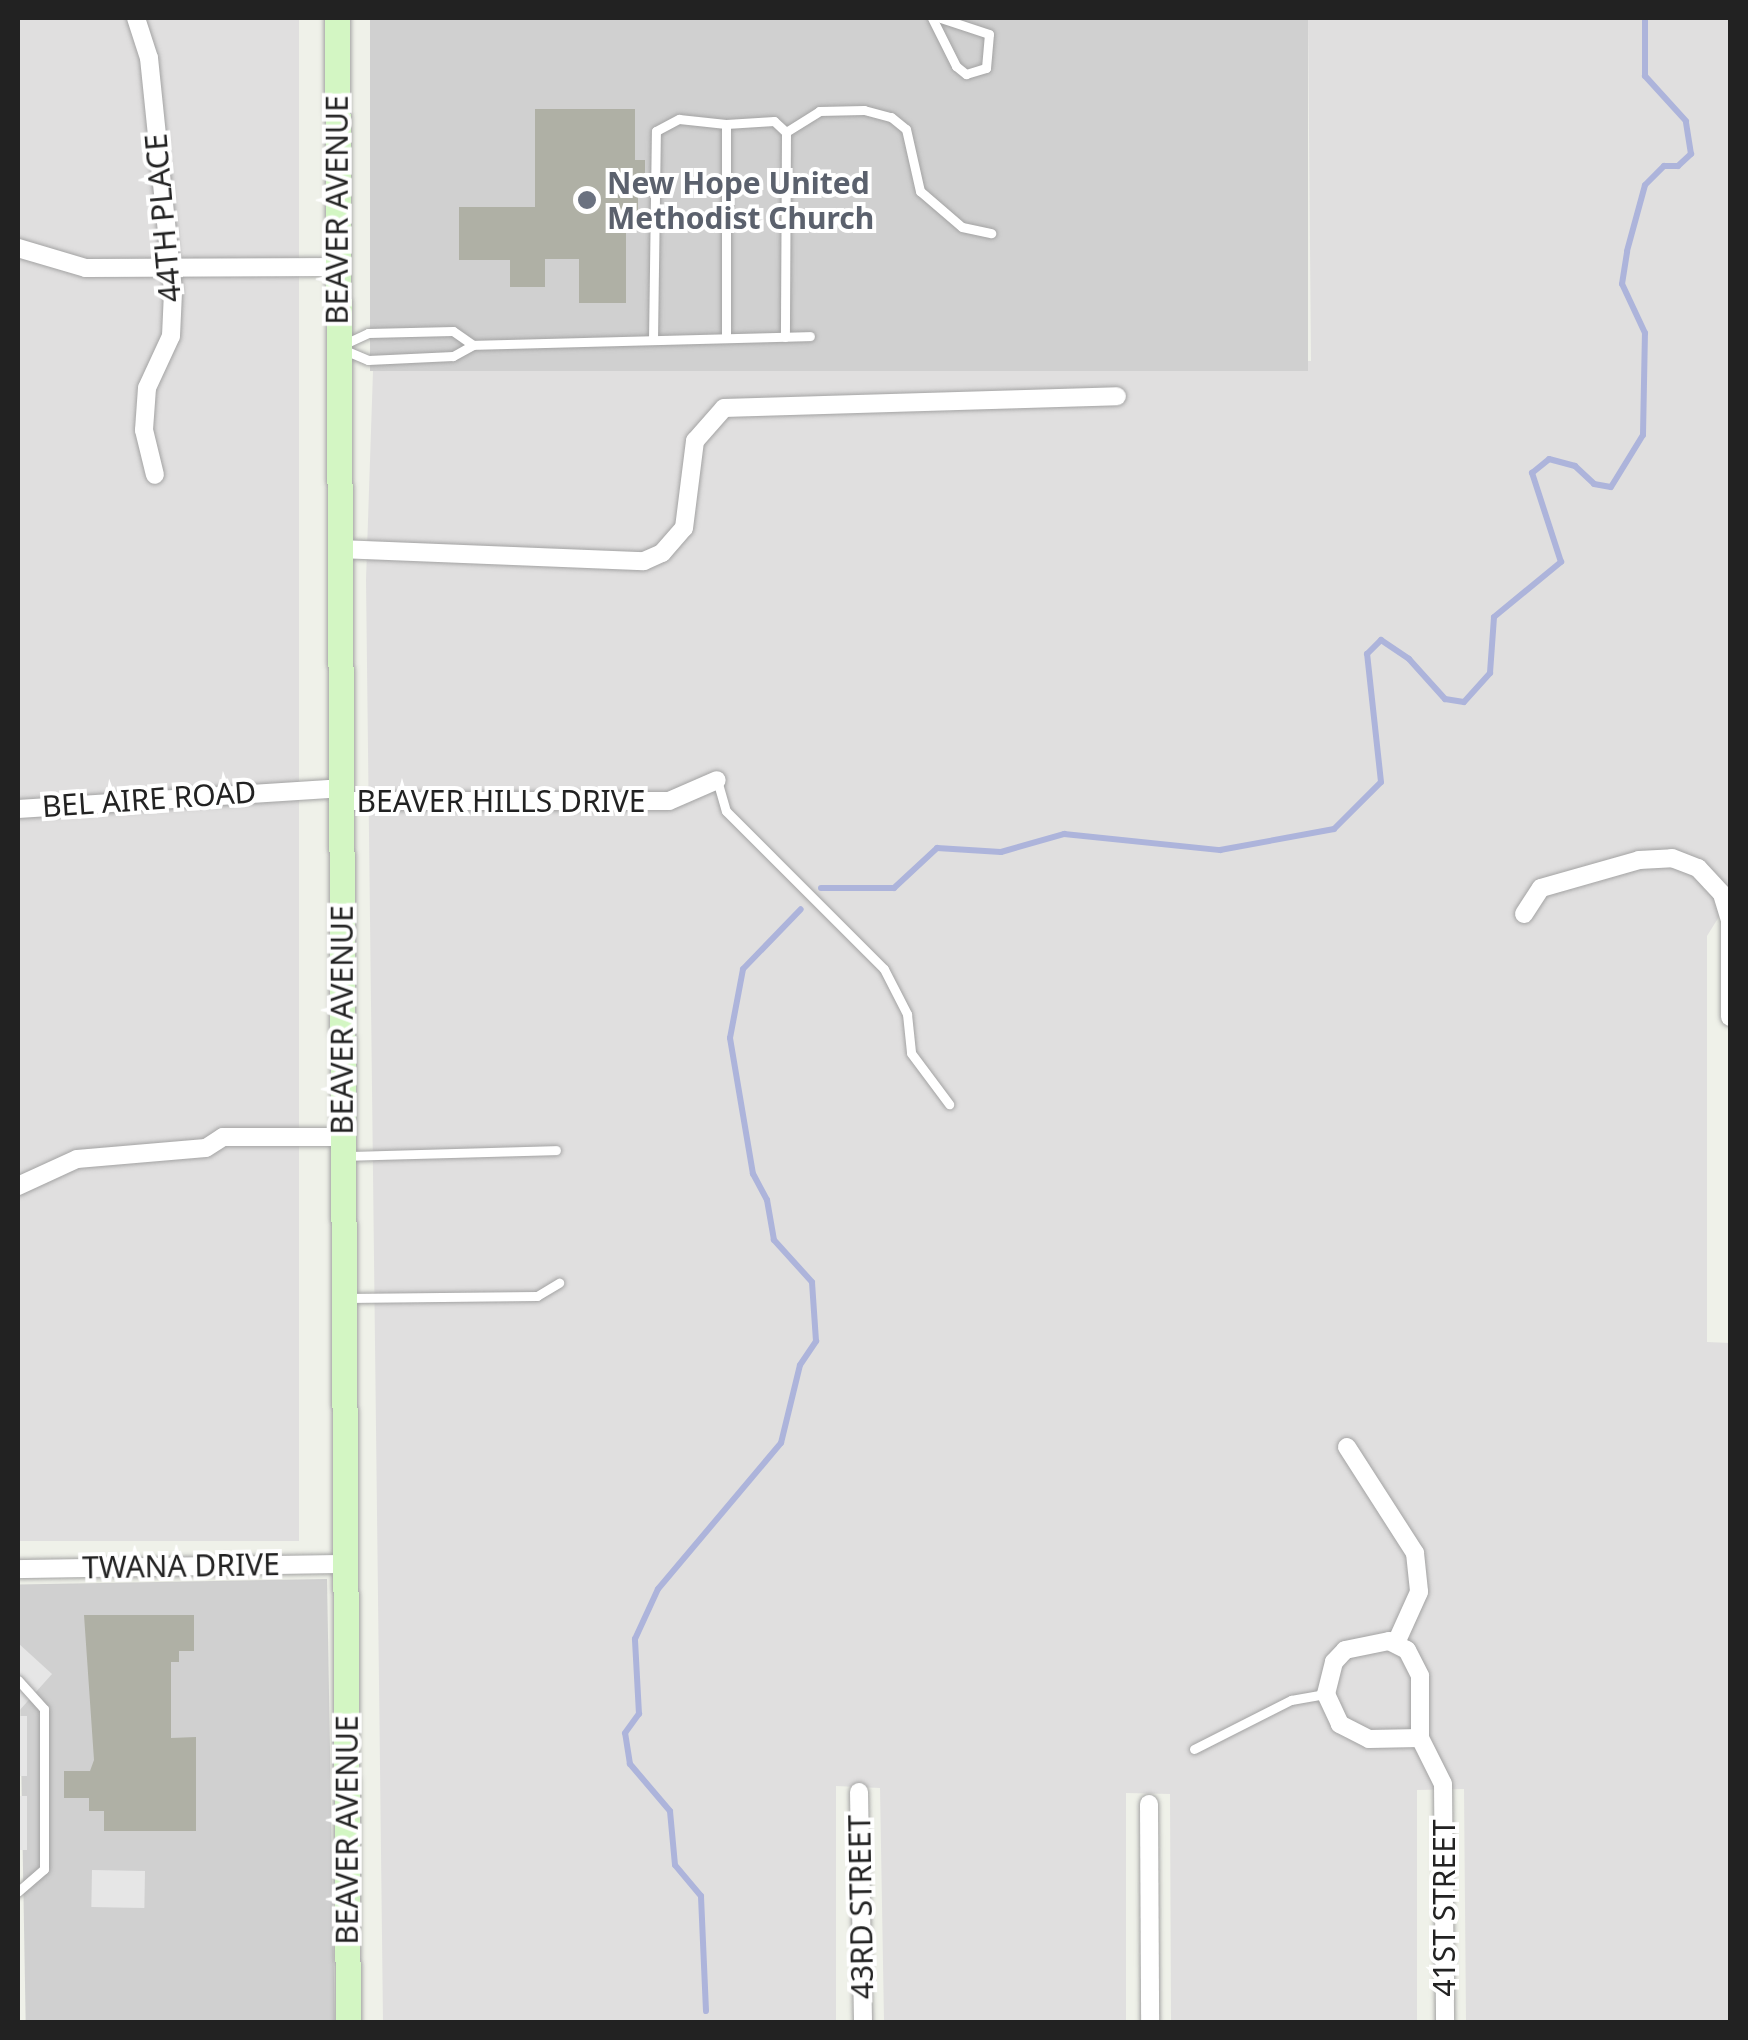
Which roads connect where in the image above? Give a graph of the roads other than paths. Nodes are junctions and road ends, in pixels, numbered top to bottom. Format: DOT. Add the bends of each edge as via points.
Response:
graph roads {
  1 [pos="136,18"];
  2 [pos="337,18"];
  3 [pos="932,18"];
  4 [pos="941,18"];
  5 [pos="726,124"];
  6 [pos="786,132"];
  7 [pos="991,232"];
  8 [pos="18,248"];
  9 [pos="338,267"];
  10 [pos="170,269"];
  11 [pos="810,336"];
  12 [pos="785,337"];
  13 [pos="726,338"];
  14 [pos="653,340"];
  15 [pos="472,345"];
  16 [pos="338,347"];
  17 [pos="1117,396"];
  18 [pos="155,475"];
  19 [pos="340,548"];
  20 [pos="717,780"];
  21 [pos="340,795"];
  22 [pos="18,809"];
  23 [pos="1524,914"];
  24 [pos="1730,1017"];
  25 [pos="949,1104"];
  26 [pos="343,1147"];
  27 [pos="556,1150"];
  28 [pos="18,1186"];
  29 [pos="560,1283"];
  30 [pos="343,1298"];
  31 [pos="1348,1446"];
  32 [pos="345,1564"];
  33 [pos="18,1569"];
  34 [pos="1396,1643"];
  35 [pos="18,1680"];
  36 [pos="1326,1694"];
  37 [pos="1420,1738"];
  38 [pos="1194,1749"];
  39 [pos="859,1792"];
  40 [pos="1149,1804"];
  41 [pos="18,1892"];
  42 [pos="348,2022"];
  43 [pos="862,2022"];
  44 [pos="1150,2022"];
  45 [pos="1445,2022"];
  1 -- 10 [label="street, 44TH PLACE" via="149,58"];
  2 -- 9 [label="main road, BEAVER AVENUE"];
  3 -- 4 [label="lane" via="956,66 966,74 986,68 988,34"];
  5 -- 6 [label="lane" via="774,121"];
  5 -- 13 [label="lane"];
  5 -- 14 [label="lane" via="679,119 656,130"];
  6 -- 7 [label="lane" via="819,111 891,117 906,128 920,191 962,227"];
  6 -- 12 [label="lane"];
  8 -- 10 [label="street" via="86,268"];
  9 -- 10 [label="street"];
  9 -- 16 [label="main road, BEAVER AVENUE"];
  10 -- 18 [label="street, 44TH PLACE" via="171,336 147,388 144,430"];
  11 -- 12 [label="lane"];
  12 -- 13 [label="lane"];
  13 -- 14 [label="lane"];
  14 -- 15 [label="lane"];
  15 -- 16 [label="lane" via="453,356 368,360"];
  15 -- 16 [label="lane" via="453,332 368,333"];
  16 -- 19 [label="main road, BEAVER AVENUE"];
  17 -- 19 [label="street" via="724,408 695,441 684,528 662,553 644,561"];
  19 -- 21 [label="main road, BEAVER AVENUE"];
  20 -- 21 [label="street, BEAVER HILLS DRIVE" via="670,801"];
  20 -- 25 [label="lane" via="726,811 884,968 907,1014 910,1053"];
  21 -- 22 [label="street, BEL AIRE ROAD"];
  21 -- 26 [label="main road, BEAVER AVENUE"];
  23 -- 24 [label="street" via="1542,888 1639,860 1672,858 1698,868 1722,894 1730,921"];
  26 -- 27 [label="lane"];
  26 -- 28 [label="street" via="223,1137 206,1148 78,1159"];
  26 -- 30 [label="main road, BEAVER AVENUE"];
  29 -- 30 [label="lane" via="537,1296"];
  30 -- 32 [label="main road, BEAVER AVENUE"];
  31 -- 34 [label="street" via="1415,1553 1419,1592"];
  32 -- 33 [label="street, TWANA DRIVE"];
  32 -- 42 [label="main road, BEAVER AVENUE"];
  34 -- 36 [label="street" via="1374,1639 1345,1650 1334,1662"];
  34 -- 37 [label="street" via="1408,1650 1420,1676"];
  35 -- 41 [label="lane" via="44,1709 44,1869"];
  36 -- 37 [label="street" via="1340,1724 1353,1734"];
  36 -- 38 [label="lane" via="1291,1700"];
  37 -- 45 [label="street, 41ST STREET" via="1439,1766 1444,1793"];
  39 -- 43 [label="street, 43RD STREET"];
  40 -- 44 [label="street"];
}
